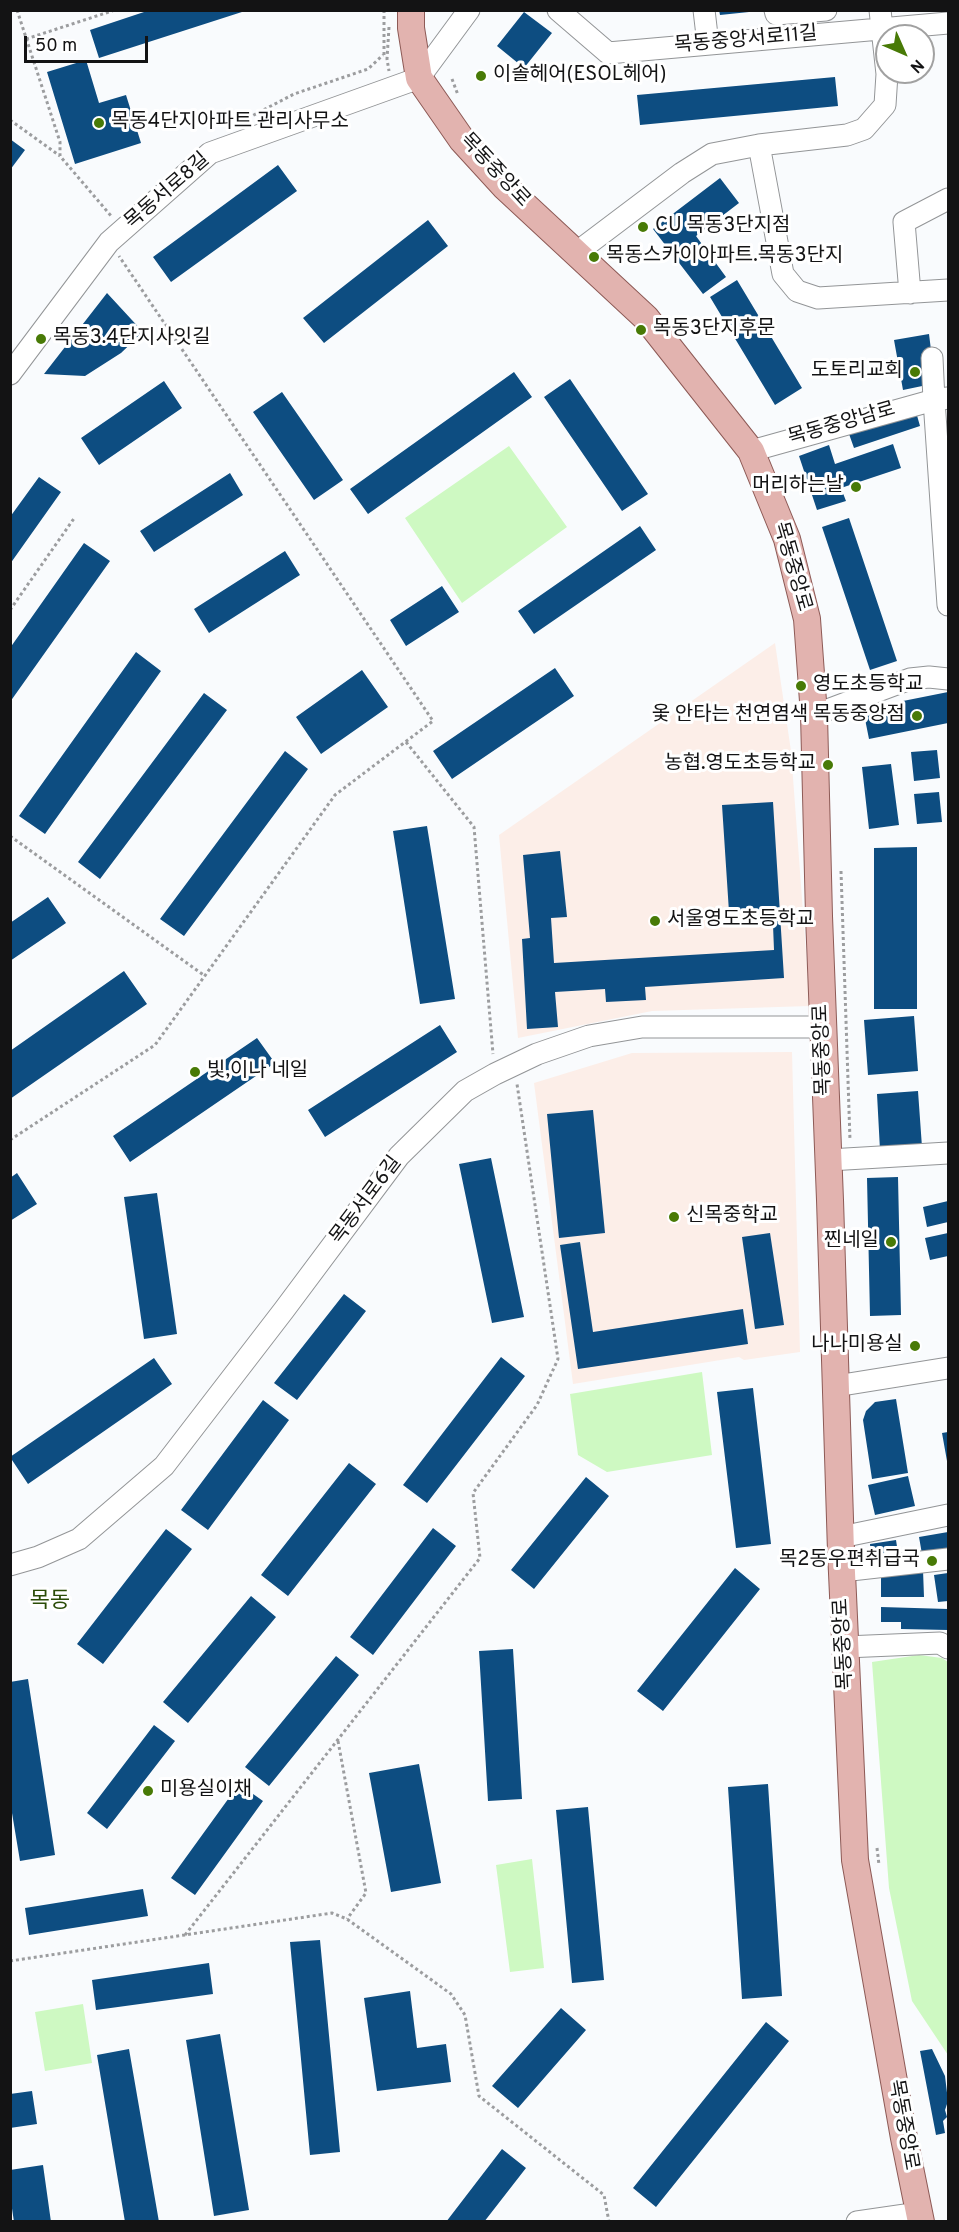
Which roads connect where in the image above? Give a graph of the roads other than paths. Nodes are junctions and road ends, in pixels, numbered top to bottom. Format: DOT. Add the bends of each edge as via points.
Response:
graph roads {
  1 [pos="411,10"];
  2 [pos="469,10"];
  3 [pos="558,10"];
  4 [pos="704,10"];
  5 [pos="776,10"];
  6 [pos="826,10"];
  7 [pos="881,20"];
  8 [pos="948,22"];
  9 [pos="708,44"];
  10 [pos="419,78"];
  11 [pos="759,145"];
  12 [pos="948,199"];
  13 [pos="576,253"];
  14 [pos="948,290"];
  15 [pos="910,292"];
  16 [pos="933,358"];
  17 [pos="10,374"];
  18 [pos="941,399"];
  19 [pos="751,451"];
  20 [pos="948,605"];
  21 [pos="948,679"];
  22 [pos="814,715"];
  23 [pos="824,1027"];
  24 [pos="948,1153"];
  25 [pos="840,1160"];
  26 [pos="948,1368"];
  27 [pos="836,1386"];
  28 [pos="948,1515"];
  29 [pos="841,1537"];
  30 [pos="948,1559"];
  31 [pos="10,1565"];
  32 [pos="842,1571"];
  33 [pos="845,1647"];
  34 [pos="948,1648"];
  35 [pos="920,2217"];
  36 [pos="857,2222"];
  1 -- 10 [label="main road, 목동중앙로"];
  2 -- 10 [label="street"];
  3 -- 9 [label="street, 목동중앙서로11길" via="608,53"];
  4 -- 9 [label="street"];
  5 -- 6 [label="street" via="776,14"];
  7 -- 8 [label="street, 목동중앙서로11길"];
  7 -- 9 [label="street, 목동중앙서로11길"];
  7 -- 11 [label="street" via="887,74 885,105 864,129 847,135"];
  10 -- 13 [label="main road, 목동중앙로" via="462,140 505,187"];
  10 -- 17 [label="street, 목동서로8길" via="210,153 116,236"];
  11 -- 13 [label="street" via="712,154"];
  11 -- 15 [label="street" via="783,274 797,291 818,298"];
  12 -- 15 [label="street" via="904,222"];
  13 -- 19 [label="main road, 목동중앙로" via="646,318"];
  14 -- 15 [label="street"];
  16 -- 18 [label="street"];
  18 -- 19 [label="street, 목동중앙남로"];
  18 -- 20 [label="street"];
  19 -- 22 [label="main road, 목동중앙로" via="787,540 807,618"];
  21 -- 22 [label="street" via="910,679"];
  22 -- 23 [label="main road, 목동중앙로"];
  23 -- 25 [label="main road, 목동중앙로"];
  23 -- 31 [label="street, 목동서로6길" via="642,1027 589,1036 514,1064 465,1091 399,1156 164,1466 79,1539"];
  24 -- 25 [label="street"];
  25 -- 27 [label="main road, 목동중앙로"];
  26 -- 27 [label="street"];
  27 -- 29 [label="main road, 목동중앙로"];
  28 -- 29 [label="street"];
  29 -- 32 [label="main road, 목동중앙로"];
  30 -- 32 [label="street"];
  32 -- 33 [label="main road, 목동중앙로"];
  33 -- 34 [label="street" via="940,1643"];
  33 -- 35 [label="main road, 목동중앙로" via="855,1860"];
  35 -- 36 [label="street"];
}
